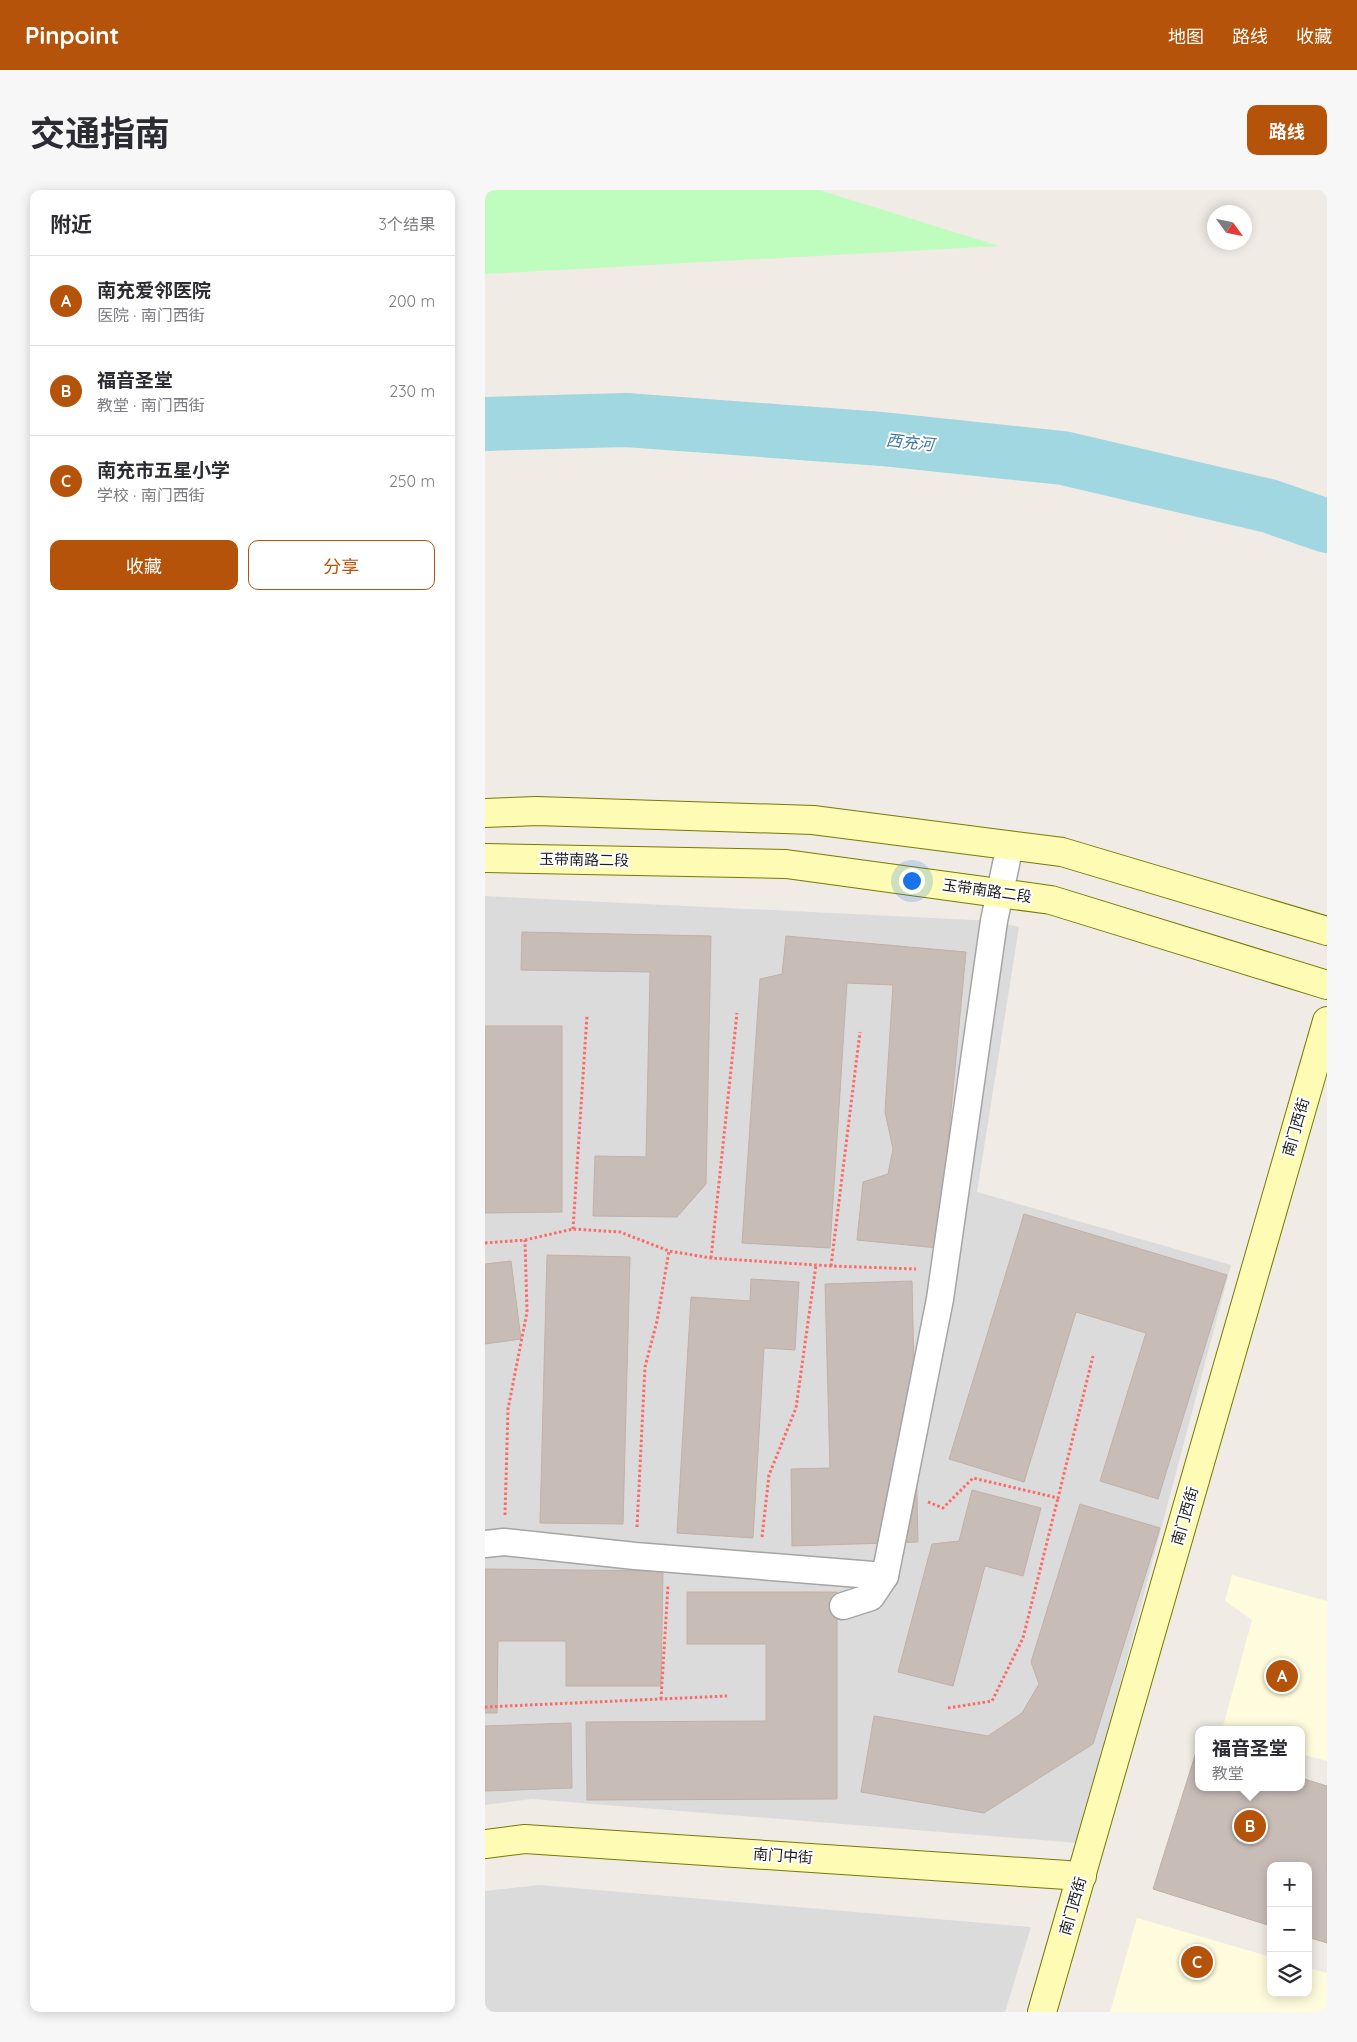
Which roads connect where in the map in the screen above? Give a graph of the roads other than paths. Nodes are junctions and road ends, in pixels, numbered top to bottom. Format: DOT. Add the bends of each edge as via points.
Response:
graph roads {
  1 [pos="485,813"];
  2 [pos="1010,845"];
  3 [pos="485,858"];
  4 [pos="999,893"];
  5 [pos="1327,930"];
  6 [pos="1327,985"];
  7 [pos="1327,1021"];
  8 [pos="495,1543"];
  9 [pos="885,1576"];
  10 [pos="843,1606"];
  11 [pos="485,1844"];
  12 [pos="1082,1876"];
  13 [pos="1042,2012"];
  1 -- 2 [label="main road" via="537,811 813,820"];
  2 -- 4 [label="street"];
  2 -- 5 [label="main road" via="1061,852"];
  3 -- 4 [label="main road, 玉带南路二段" via="786,864"];
  4 -- 6 [label="main road, 玉带南路二段" via="1051,900"];
  4 -- 9 [label="street" via="944,1270"];
  7 -- 12 [label="main road, 南门西街"];
  8 -- 9 [label="street"];
  9 -- 10 [label="street" via="871,1598"];
  11 -- 12 [label="main road, 南门中街" via="525,1839"];
  12 -- 13 [label="main road, 南门西街"];
}
